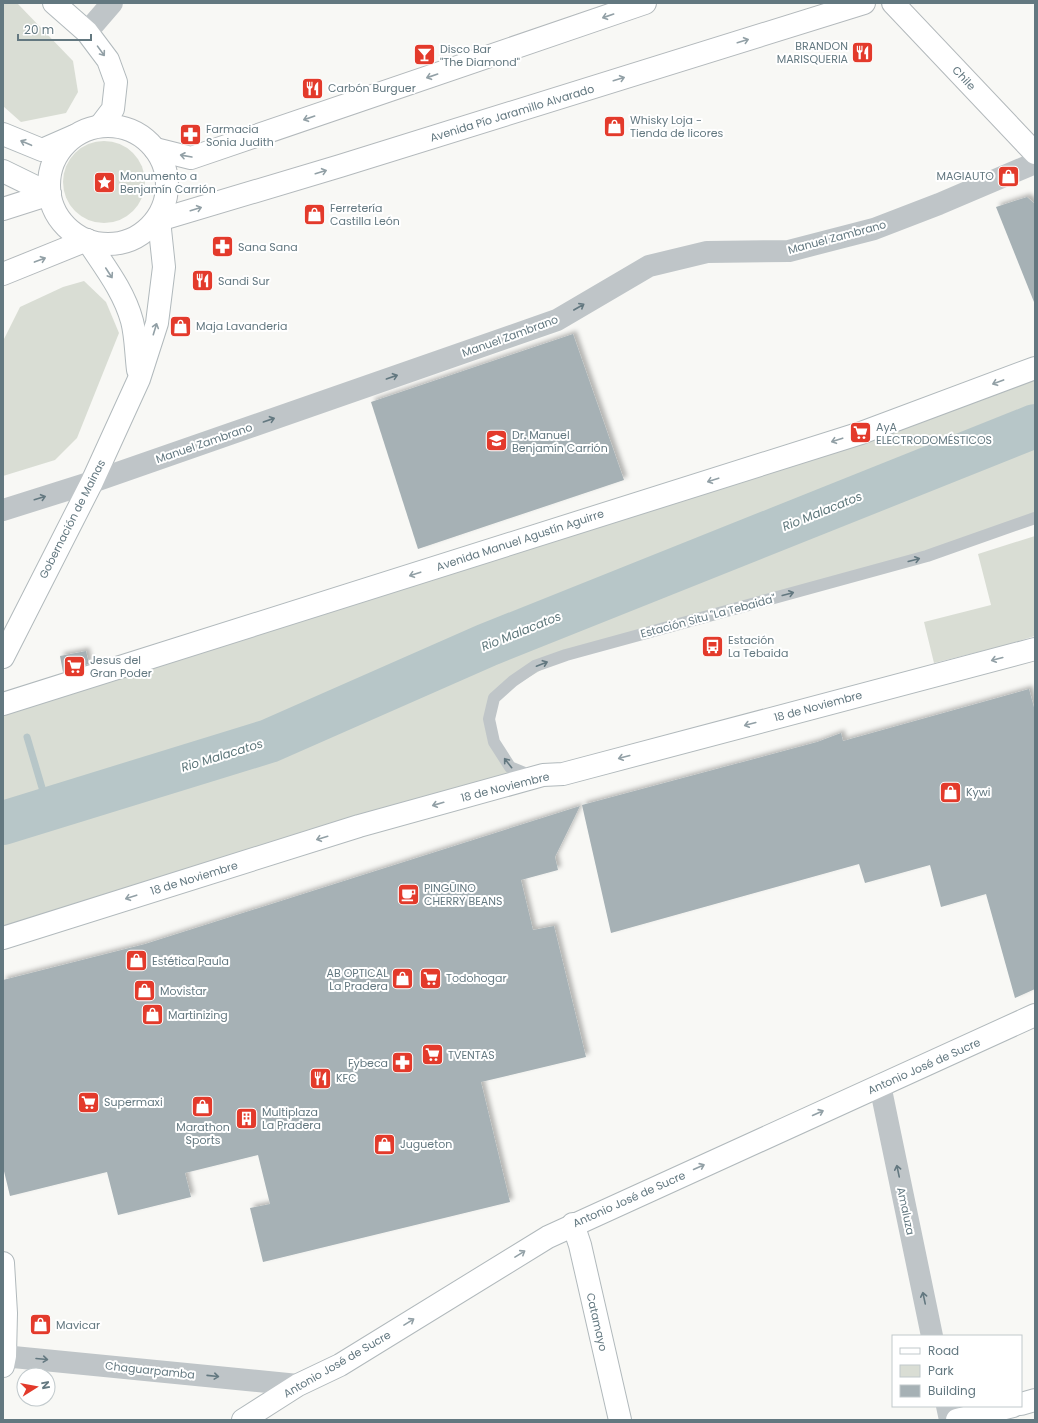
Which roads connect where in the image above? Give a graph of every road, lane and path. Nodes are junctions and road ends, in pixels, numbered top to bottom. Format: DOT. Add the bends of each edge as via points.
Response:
graph roads {
  1 [pos="54,3"];
  2 [pos="112,3"];
  3 [pos="645,3"];
  4 [pos="864,3"];
  5 [pos="893,3"];
  6 [pos="87,32"];
  7 [pos="100,126"];
  8 [pos="3,134"];
  9 [pos="74,136"];
  10 [pos="155,149"];
  11 [pos="1035,153"];
  12 [pos="1035,163"];
  13 [pos="3,171"];
  14 [pos="50,194"];
  15 [pos="3,209"];
  16 [pos="158,220"];
  17 [pos="87,240"];
  18 [pos="3,274"];
  19 [pos="1035,368"];
  20 [pos="139,379"];
  21 [pos="92,482"];
  22 [pos="3,510"];
  23 [pos="1035,518"];
  24 [pos="1035,649"];
  25 [pos="3,657"];
  26 [pos="3,704"];
  27 [pos="543,775"];
  28 [pos="3,938"];
  29 [pos="1035,1015"];
  30 [pos="880,1085"];
  31 [pos="573,1224"];
  32 [pos="3,1263"];
  33 [pos="932,1335"];
  34 [pos="4,1359"];
  35 [pos="298,1385"];
  36 [pos="1035,1400"];
  37 [pos="1022,1404"];
  38 [pos="947,1407"];
  39 [pos="1009,1407"];
  40 [pos="243,1420"];
  41 [pos="620,1420"];
  42 [pos="950,1420"];
  43 [pos="957,1420"];
  1 -- 6 [label="main road"];
  2 -- 6 [label="street"];
  3 -- 10 [label="main road, one-way" via="191,158"];
  16 -- 4 [label="main road, Avenida Pío Jaramillo Alvarado, one-way"];
  5 -- 11 [label="main road, Chile"];
  6 -- 7 [label="main road, one-way" via="108,60 116,82 113,109"];
  7 -- 9 [label="main road"];
  7 -- 10 [label="main road" via="116,126 130,130 144,138"];
  9 -- 8 [label="main road, one-way" via="42,150"];
  9 -- 14 [label="main road" via="56,155 51,168"];
  10 -- 16 [label="main road" via="163,165 166,182 165,204"];
  21 -- 12 [label="street, Manuel Zambrano, one-way" via="557,320 649,266 707,252 789,251 874,229"];
  13 -- 14 [label="main road"];
  14 -- 15 [label="main road"];
  14 -- 17 [label="main road" via="56,214 69,230"];
  16 -- 17 [label="main road" via="149,231 119,243 103,244"];
  20 -- 16 [label="main road, Gobernación de Mainas, one-way" via="157,323 164,266"];
  18 -- 17 [label="main road, one-way"];
  17 -- 20 [label="main road, one-way" via="118,288 133,322"];
  19 -- 26 [label="main road, Avenida Manuel Agustín Aguirre, one-way" via="861,433"];
  20 -- 21 [label="main road, Gobernación de Mainas"];
  22 -- 21 [label="street, Manuel Zambrano, one-way"];
  21 -- 25 [label="main road, Gobernación de Mainas"];
  27 -- 23 [label="lane, Estación Situ \"La Tebaida\", one-way" via="527,774 510,767 494,742 489,719 494,698 535,666 566,654 927,556"];
  24 -- 27 [label="main road, 18 de Noviembre, one-way" via="563,774"];
  27 -- 28 [label="main road, 18 de Noviembre, one-way" via="359,826"];
  29 -- 30 [label="main road, Antonio José de Sucre"];
  31 -- 30 [label="main road, Antonio José de Sucre, one-way"];
  33 -- 30 [label="street, Amaluza, one-way"];
  35 -- 31 [label="main road, Antonio José de Sucre, one-way" via="340,1365"];
  31 -- 41 [label="main road, Catamayo"];
  32 -- 34 [label="main road" via="6,1313"];
  34 -- 35 [label="street, Chaguarpamba, one-way"];
  35 -- 40 [label="main road, Antonio José de Sucre"];
  36 -- 37 [label="main road"];
  38 -- 42 [label="street"];
  39 -- 43 [label="main road"];
}
